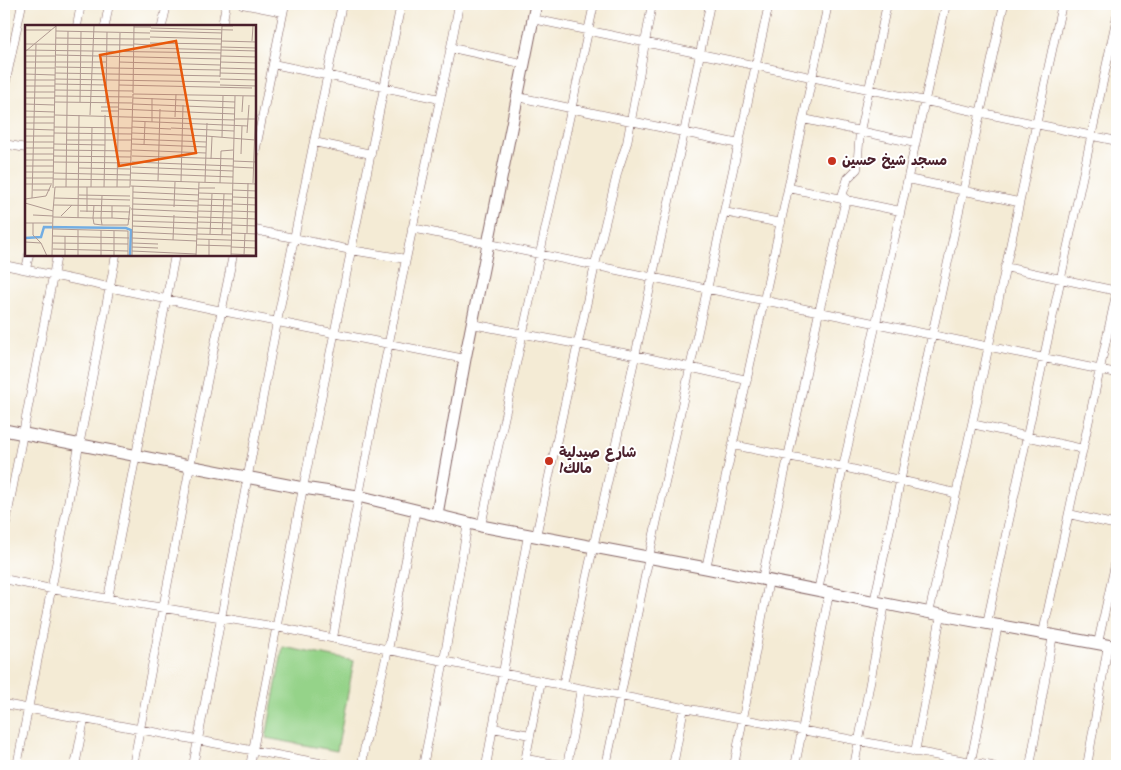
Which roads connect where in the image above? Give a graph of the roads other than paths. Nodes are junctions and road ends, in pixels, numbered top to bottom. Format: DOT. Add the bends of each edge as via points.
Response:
graph roads {
  1 [pos="22,4"];
  2 [pos="81,4"];
  3 [pos="109,4"];
  4 [pos="167,4"];
  5 [pos="226,4"];
  6 [pos="242,4"];
  7 [pos="342,4"];
  8 [pos="401,4"];
  9 [pos="459,4"];
  10 [pos="536,4"];
  11 [pos="594,4"];
  12 [pos="652,4"];
  13 [pos="710,4"];
  14 [pos="769,4"];
  15 [pos="828,4"];
  16 [pos="887,4"];
  17 [pos="946,4"];
  18 [pos="1004,4"];
  19 [pos="1062,4"];
  20 [pos="284,8"];
  21 [pos="1117,16"];
  22 [pos="533,19"];
  23 [pos="77,25"];
  24 [pos="105,25"];
  25 [pos="162,25"];
  26 [pos="222,25"];
  27 [pos="588,31"];
  28 [pos="644,42"];
  29 [pos="452,48"];
  30 [pos="700,54"];
  31 [pos="274,64"];
  32 [pos="525,64"];
  33 [pos="756,65"];
  34 [pos="328,76"];
  35 [pos="813,77"];
  36 [pos="384,87"];
  37 [pos="870,89"];
  38 [pos="4,90"];
  39 [pos="518,97"];
  40 [pos="440,99"];
  41 [pos="925,100"];
  42 [pos="572,109"];
  43 [pos="980,112"];
  44 [pos="804,120"];
  45 [pos="631,121"];
  46 [pos="1036,124"];
  47 [pos="860,131"];
  48 [pos="684,133"];
  49 [pos="1092,135"];
  50 [pos="1117,141"];
  51 [pos="314,142"];
  52 [pos="915,143"];
  53 [pos="4,144"];
  54 [pos="739,144"];
  55 [pos="25,148"];
  56 [pos="256,148"];
  57 [pos="370,154"];
  58 [pos="908,179"];
  59 [pos="789,188"];
  60 [pos="963,190"];
  61 [pos="843,199"];
  62 [pos="1018,202"];
  63 [pos="900,210"];
  64 [pos="724,212"];
  65 [pos="781,223"];
  66 [pos="412,228"];
  67 [pos="256,230"];
  68 [pos="294,239"];
  69 [pos="488,243"];
  70 [pos="351,250"];
  71 [pos="539,253"];
  72 [pos="29,256"];
  73 [pos="57,256"];
  74 [pos="116,256"];
  75 [pos="174,256"];
  76 [pos="233,256"];
  77 [pos="406,259"];
  78 [pos="4,265"];
  79 [pos="594,265"];
  80 [pos="1005,267"];
  81 [pos="26,270"];
  82 [pos="53,276"];
  83 [pos="652,276"];
  84 [pos="1060,280"];
  85 [pos="110,287"];
  86 [pos="706,288"];
  87 [pos="1117,291"];
  88 [pos="165,298"];
  89 [pos="763,301"];
  90 [pos="222,311"];
  91 [pos="819,312"];
  92 [pos="277,322"];
  93 [pos="876,323"];
  94 [pos="472,324"];
  95 [pos="334,333"];
  96 [pos="522,334"];
  97 [pos="932,335"];
  98 [pos="389,343"];
  99 [pos="578,344"];
  100 [pos="988,346"];
  101 [pos="634,355"];
  102 [pos="1043,358"];
  103 [pos="465,359"];
  104 [pos="690,368"];
  105 [pos="1100,370"];
  106 [pos="1117,373"];
  107 [pos="747,380"];
  108 [pos="972,424"];
  109 [pos="4,430"];
  110 [pos="22,433"];
  111 [pos="1027,436"];
  112 [pos="80,444"];
  113 [pos="733,445"];
  114 [pos="1083,449"];
  115 [pos="135,455"];
  116 [pos="788,457"];
  117 [pos="190,466"];
  118 [pos="843,467"];
  119 [pos="247,477"];
  120 [pos="900,480"];
  121 [pos="303,488"];
  122 [pos="956,493"];
  123 [pos="358,496"];
  124 [pos="416,510"];
  125 [pos="437,514"];
  126 [pos="1069,514"];
  127 [pos="468,523"];
  128 [pos="1117,525"];
  129 [pos="481,526"];
  130 [pos="4,533"];
  131 [pos="532,536"];
  132 [pos="592,547"];
  133 [pos="1117,556"];
  134 [pos="649,557"];
  135 [pos="706,568"];
  136 [pos="4,579"];
  137 [pos="766,580"];
  138 [pos="51,588"];
  139 [pos="823,592"];
  140 [pos="108,598"];
  141 [pos="879,603"];
  142 [pos="163,607"];
  143 [pos="929,613"];
  144 [pos="941,616"];
  145 [pos="221,617"];
  146 [pos="992,624"];
  147 [pos="277,627"];
  148 [pos="1048,634"];
  149 [pos="333,638"];
  150 [pos="1108,645"];
  151 [pos="388,650"];
  152 [pos="444,660"];
  153 [pos="502,673"];
  154 [pos="541,681"];
  155 [pos="563,685"];
  156 [pos="582,688"];
  157 [pos="621,695"];
  158 [pos="4,704"];
  159 [pos="684,707"];
  160 [pos="28,709"];
  161 [pos="743,719"];
  162 [pos="84,720"];
  163 [pos="493,728"];
  164 [pos="140,730"];
  165 [pos="802,730"];
  166 [pos="530,735"];
  167 [pos="198,741"];
  168 [pos="859,741"];
  169 [pos="253,751"];
  170 [pos="915,752"];
  171 [pos="307,763"];
  172 [pos="525,763"];
  173 [pos="970,764"];
  174 [pos="17,766"];
  175 [pos="75,766"];
  176 [pos="133,766"];
  177 [pos="193,766"];
  178 [pos="250,766"];
  179 [pos="336,766"];
  180 [pos="362,766"];
  181 [pos="423,766"];
  182 [pos="486,766"];
  183 [pos="568,766"];
  184 [pos="606,766"];
  185 [pos="673,766"];
  186 [pos="734,766"];
  187 [pos="795,766"];
  188 [pos="854,766"];
  189 [pos="992,766"];
  190 [pos="1030,766"];
  191 [pos="1087,766"];
  1 -- 38 [label="street"];
  2 -- 23 [label="street"];
  3 -- 24 [label="street"];
  4 -- 25 [label="street"];
  5 -- 26 [label="street"];
  6 -- 20 [label="street"];
  7 -- 34 [label="street"];
  8 -- 36 [label="street"];
  9 -- 29 [label="street"];
  10 -- 22 [label="main road"];
  11 -- 27 [label="street"];
  12 -- 28 [label="street"];
  13 -- 30 [label="street"];
  14 -- 33 [label="street"];
  15 -- 35 [label="street"];
  16 -- 37 [label="street"];
  17 -- 41 [label="street"];
  18 -- 43 [label="street"];
  19 -- 46 [label="street"];
  20 -- 31 [label="street"];
  21 -- 49 [label="street"];
  22 -- 27 [label="street"];
  22 -- 32 [label="main road"];
  27 -- 28 [label="street"];
  27 -- 42 [label="street"];
  28 -- 30 [label="street"];
  28 -- 45 [label="street"];
  29 -- 32 [label="street"];
  29 -- 40 [label="street"];
  30 -- 33 [label="street"];
  30 -- 48 [label="street"];
  31 -- 34 [label="street"];
  31 -- 56 [label="street"];
  32 -- 39 [label="main road"];
  33 -- 35 [label="street"];
  33 -- 54 [label="street"];
  34 -- 36 [label="street"];
  34 -- 51 [label="street"];
  35 -- 37 [label="street"];
  35 -- 44 [label="street"];
  36 -- 40 [label="street"];
  36 -- 57 [label="street"];
  37 -- 41 [label="street"];
  37 -- 47 [label="street"];
  39 -- 42 [label="street"];
  39 -- 69 [label="main road"];
  40 -- 66 [label="street"];
  41 -- 43 [label="street"];
  41 -- 52 [label="street"];
  42 -- 45 [label="street"];
  42 -- 71 [label="street"];
  43 -- 46 [label="street"];
  43 -- 60 [label="street"];
  44 -- 47 [label="street"];
  44 -- 59 [label="street"];
  45 -- 48 [label="street"];
  45 -- 79 [label="street"];
  46 -- 49 [label="street"];
  46 -- 62 [label="street"];
  47 -- 52 [label="street"];
  47 -- 61 [label="street" via="857,169 848,178"];
  48 -- 54 [label="street"];
  48 -- 83 [label="street"];
  49 -- 50 [label="street"];
  49 -- 84 [label="street"];
  51 -- 57 [label="street"];
  51 -- 68 [label="street"];
  52 -- 58 [label="street"];
  53 -- 55 [label="street"];
  54 -- 64 [label="street"];
  57 -- 70 [label="street"];
  58 -- 60 [label="street"];
  58 -- 63 [label="street"];
  59 -- 61 [label="street"];
  59 -- 65 [label="street"];
  60 -- 62 [label="street"];
  60 -- 97 [label="street"];
  61 -- 63 [label="street"];
  61 -- 91 [label="street"];
  62 -- 80 [label="street"];
  63 -- 93 [label="street"];
  64 -- 65 [label="street"];
  64 -- 86 [label="street"];
  65 -- 89 [label="street"];
  66 -- 69 [label="street"];
  66 -- 77 [label="street"];
  67 -- 68 [label="street"];
  68 -- 70 [label="street"];
  68 -- 92 [label="street"];
  69 -- 71 [label="street"];
  69 -- 94 [label="main road"];
  70 -- 77 [label="street"];
  70 -- 95 [label="street"];
  71 -- 79 [label="street"];
  71 -- 96 [label="street"];
  72 -- 81 [label="street"];
  73 -- 82 [label="street"];
  74 -- 85 [label="street"];
  75 -- 88 [label="street"];
  76 -- 90 [label="street"];
  77 -- 98 [label="street"];
  78 -- 81 [label="street"];
  79 -- 83 [label="street"];
  79 -- 99 [label="street"];
  80 -- 84 [label="street"];
  80 -- 100 [label="street"];
  81 -- 82 [label="street"];
  82 -- 85 [label="street"];
  82 -- 110 [label="street"];
  83 -- 86 [label="street"];
  83 -- 101 [label="street"];
  84 -- 87 [label="street"];
  84 -- 102 [label="street"];
  85 -- 88 [label="street"];
  85 -- 112 [label="street"];
  86 -- 89 [label="street"];
  86 -- 104 [label="street"];
  87 -- 105 [label="street"];
  88 -- 90 [label="street"];
  88 -- 115 [label="street"];
  89 -- 91 [label="street"];
  89 -- 107 [label="street"];
  90 -- 92 [label="street"];
  90 -- 117 [label="street"];
  91 -- 93 [label="street"];
  91 -- 116 [label="street"];
  92 -- 95 [label="street"];
  92 -- 119 [label="street"];
  93 -- 97 [label="street"];
  93 -- 118 [label="street"];
  94 -- 96 [label="street"];
  94 -- 103 [label="main road"];
  95 -- 98 [label="street"];
  95 -- 121 [label="street"];
  96 -- 99 [label="street"];
  96 -- 129 [label="street"];
  97 -- 100 [label="street"];
  97 -- 120 [label="street"];
  98 -- 103 [label="street"];
  98 -- 123 [label="street"];
  99 -- 101 [label="street"];
  99 -- 131 [label="street"];
  100 -- 102 [label="street"];
  100 -- 108 [label="street"];
  101 -- 104 [label="street"];
  101 -- 132 [label="street"];
  102 -- 105 [label="street"];
  102 -- 111 [label="street"];
  103 -- 125 [label="main road"];
  104 -- 107 [label="street"];
  104 -- 134 [label="street"];
  105 -- 106 [label="street"];
  105 -- 114 [label="street"];
  107 -- 113 [label="street"];
  108 -- 111 [label="street"];
  108 -- 122 [label="street"];
  109 -- 110 [label="main road"];
  110 -- 112 [label="main road"];
  110 -- 130 [label="street"];
  111 -- 114 [label="street"];
  111 -- 146 [label="street"];
  112 -- 115 [label="main road"];
  112 -- 138 [label="street"];
  113 -- 116 [label="street"];
  113 -- 135 [label="street"];
  114 -- 126 [label="street"];
  115 -- 117 [label="main road"];
  115 -- 140 [label="street"];
  116 -- 118 [label="street"];
  116 -- 137 [label="street"];
  117 -- 119 [label="main road"];
  117 -- 142 [label="street"];
  118 -- 120 [label="street"];
  118 -- 139 [label="street"];
  119 -- 121 [label="main road"];
  119 -- 145 [label="street"];
  120 -- 122 [label="street"];
  120 -- 141 [label="street"];
  121 -- 123 [label="main road"];
  121 -- 147 [label="street"];
  122 -- 143 [label="street"];
  123 -- 124 [label="main road"];
  123 -- 149 [label="street"];
  124 -- 125 [label="main road"];
  124 -- 151 [label="street"];
  125 -- 127 [label="main road"];
  126 -- 128 [label="street"];
  126 -- 148 [label="street"];
  127 -- 129 [label="main road"];
  127 -- 152 [label="street"];
  129 -- 131 [label="main road"];
  131 -- 132 [label="main road"];
  131 -- 153 [label="street"];
  132 -- 134 [label="main road"];
  132 -- 155 [label="street"];
  133 -- 150 [label="street"];
  134 -- 135 [label="main road"];
  134 -- 157 [label="street"];
  135 -- 137 [label="main road"];
  136 -- 138 [label="street"];
  137 -- 139 [label="main road"];
  137 -- 161 [label="street"];
  138 -- 140 [label="street"];
  138 -- 160 [label="street"];
  139 -- 141 [label="main road"];
  139 -- 165 [label="street"];
  140 -- 142 [label="street"];
  141 -- 143 [label="main road"];
  141 -- 168 [label="street"];
  142 -- 145 [label="street"];
  142 -- 164 [label="street"];
  143 -- 144 [label="main road"];
  144 -- 146 [label="main road"];
  144 -- 170 [label="street"];
  145 -- 147 [label="street"];
  145 -- 167 [label="street"];
  146 -- 148 [label="main road"];
  146 -- 173 [label="street"];
  147 -- 149 [label="street"];
  147 -- 169 [label="street"];
  148 -- 150 [label="main road"];
  148 -- 190 [label="street"];
  149 -- 151 [label="street"];
  150 -- 191 [label="street"];
  151 -- 152 [label="street"];
  151 -- 180 [label="street"];
  152 -- 153 [label="street"];
  152 -- 181 [label="street"];
  153 -- 154 [label="street"];
  153 -- 163 [label="street"];
  154 -- 155 [label="street"];
  154 -- 166 [label="street"];
  155 -- 156 [label="street"];
  156 -- 157 [label="street"];
  156 -- 183 [label="street"];
  157 -- 159 [label="street"];
  157 -- 184 [label="street"];
  158 -- 160 [label="street"];
  159 -- 161 [label="street"];
  159 -- 185 [label="street"];
  160 -- 162 [label="street"];
  160 -- 174 [label="street"];
  161 -- 165 [label="street"];
  161 -- 186 [label="street"];
  162 -- 164 [label="street"];
  162 -- 175 [label="street"];
  163 -- 166 [label="street"];
  163 -- 182 [label="street"];
  164 -- 167 [label="street"];
  164 -- 176 [label="street"];
  165 -- 168 [label="street"];
  165 -- 187 [label="street"];
  166 -- 172 [label="street"];
  167 -- 169 [label="street"];
  167 -- 177 [label="street"];
  168 -- 170 [label="street"];
  168 -- 188 [label="street"];
  169 -- 171 [label="street"];
  169 -- 178 [label="street"];
  170 -- 173 [label="street"];
  171 -- 179 [label="street"];
  172 -- 183 [label="street"];
  173 -- 189 [label="street"];
}
